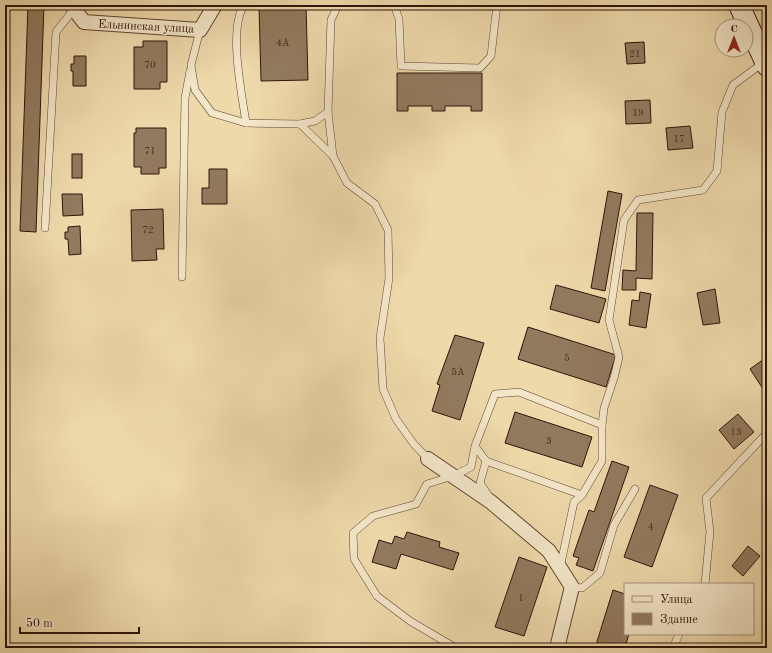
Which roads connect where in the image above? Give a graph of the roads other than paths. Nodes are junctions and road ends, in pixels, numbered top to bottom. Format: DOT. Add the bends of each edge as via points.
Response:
graph roads {
  1 [pos="216,5"];
  2 [pos="244,5"];
  3 [pos="338,5"];
  4 [pos="394,5"];
  5 [pos="497,5"];
  6 [pos="739,5"];
  7 [pos="74,7"];
  8 [pos="200,30"];
  9 [pos="766,64"];
  10 [pos="191,65"];
  11 [pos="328,112"];
  12 [pos="246,123"];
  13 [pos="300,124"];
  14 [pos="333,156"];
  15 [pos="45,228"];
  16 [pos="182,277"];
  17 [pos="602,425"];
  18 [pos="767,433"];
  19 [pos="475,446"];
  20 [pos="428,459"];
  21 [pos="486,461"];
  22 [pos="453,476"];
  23 [pos="635,489"];
  24 [pos="582,495"];
  25 [pos="491,502"];
  26 [pos="560,568"];
  27 [pos="705,583"];
  28 [pos="572,587"];
  29 [pos="679,635"];
  30 [pos="456,648"];
  31 [pos="556,648"];
  32 [pos="673,648"];
  1 -- 8 [label="street, Ельнинская улица"];
  2 -- 12 [label="lane" via="236,27 239,76"];
  3 -- 11 [label="lane" via="331,20"];
  4 -- 5 [label="lane" via="399,19 401,66 480,68 491,56"];
  6 -- 9 [label="main road"];
  7 -- 8 [label="street, Ельнинская улица" via="84,22"];
  7 -- 15 [label="lane" via="56,32"];
  8 -- 10 [label="lane"];
  9 -- 17 [label="lane" via="733,85 722,112 717,171 703,190 638,200 624,220 608,320 619,357 604,408"];
  10 -- 12 [label="lane" via="195,90 212,113"];
  10 -- 16 [label="lane" via="185,98"];
  11 -- 13 [label="lane" via="315,121"];
  11 -- 14 [label="lane"];
  12 -- 13 [label="lane"];
  13 -- 14 [label="lane"];
  14 -- 20 [label="lane" via="347,183 375,204 388,230 389,278 380,338 383,388 396,419"];
  17 -- 19 [label="lane" via="519,392 496,394"];
  17 -- 24 [label="lane" via="602,461"];
  18 -- 27 [label="lane" via="706,498 710,532"];
  19 -- 21 [label="lane"];
  19 -- 22 [label="lane" via="471,467"];
  20 -- 22 [label="street"];
  21 -- 24 [label="lane"];
  21 -- 25 [label="lane" via="480,483"];
  22 -- 25 [label="street"];
  22 -- 30 [label="lane" via="427,484 416,504 373,516 353,533 354,559 377,596"];
  23 -- 28 [label="lane" via="614,525 600,573 582,588"];
  24 -- 26 [label="lane" via="574,502"];
  25 -- 26 [label="street" via="550,551"];
  26 -- 28 [label="street"];
  28 -- 31 [label="street"];
  29 -- 32 [label="lane"];
}
